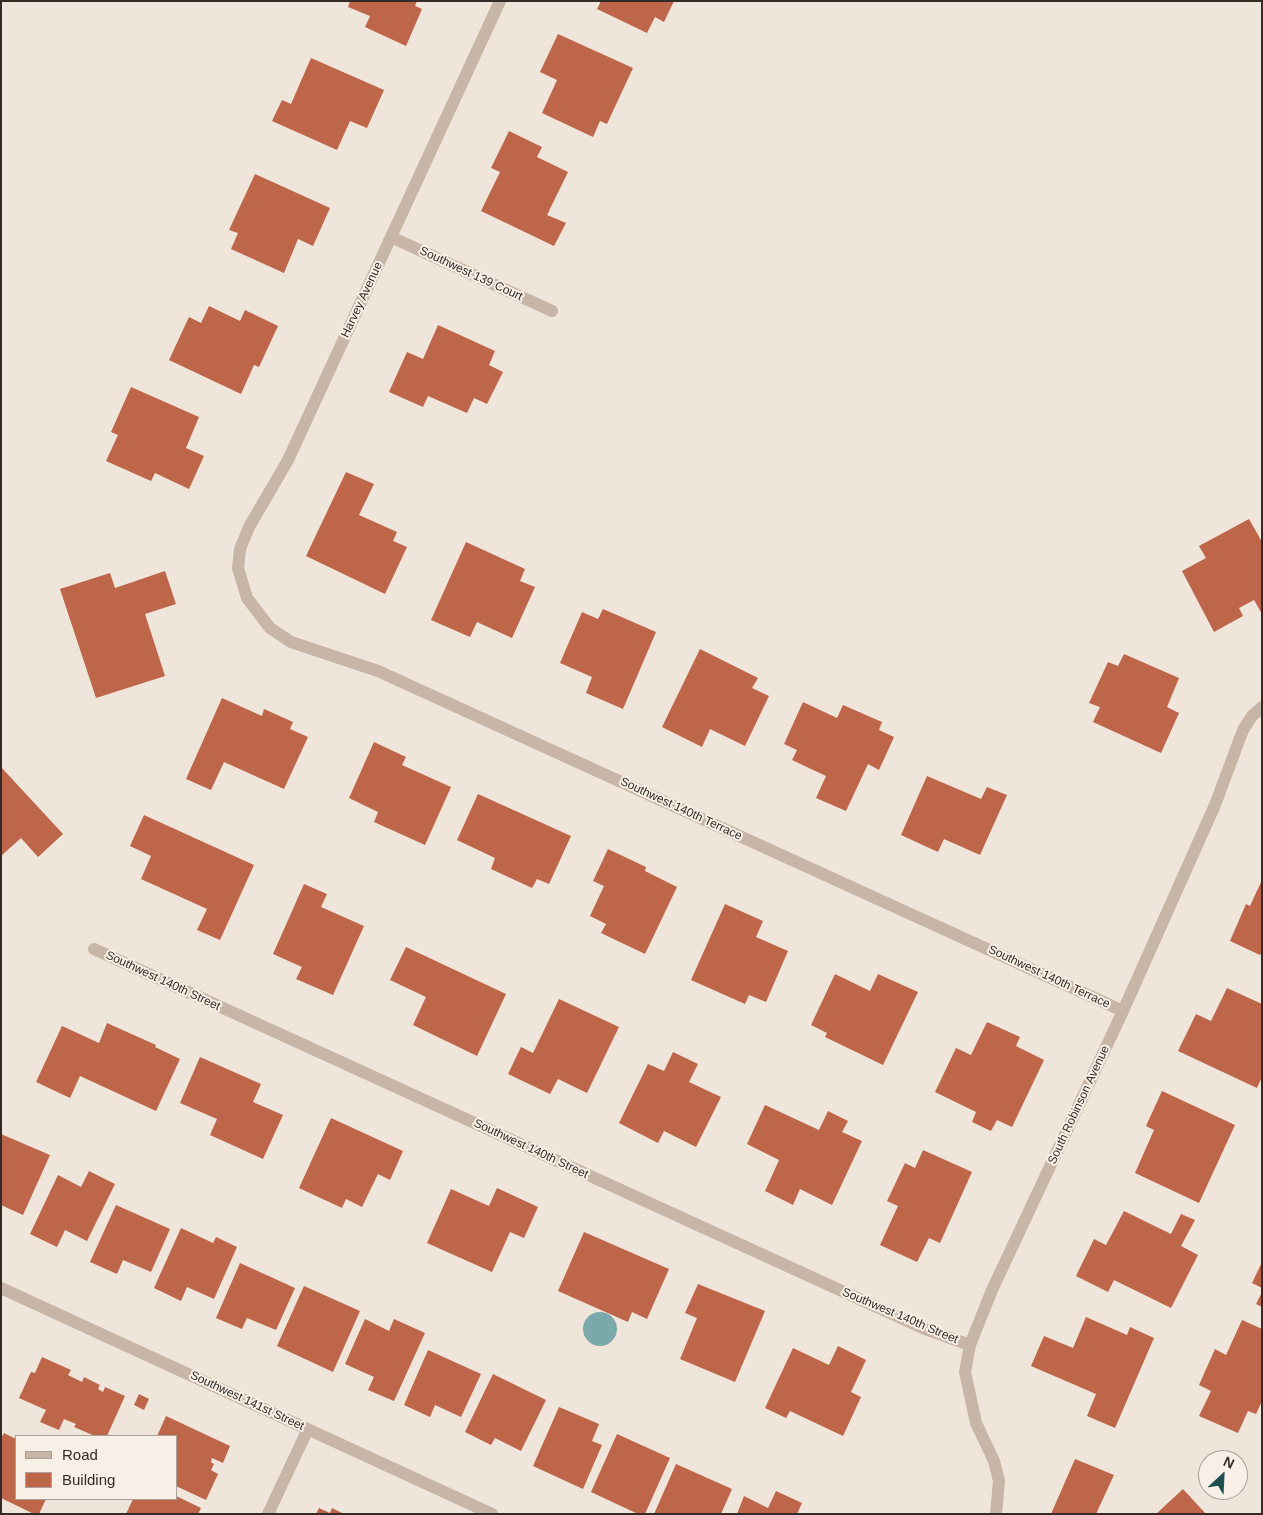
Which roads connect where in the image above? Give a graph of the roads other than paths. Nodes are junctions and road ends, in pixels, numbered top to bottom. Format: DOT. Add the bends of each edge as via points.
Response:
graph roads {
  1 [pos="500,1"];
  2 [pos="391,237"];
  3 [pos="552,311"];
  4 [pos="247,598"];
  5 [pos="1262,707"];
  6 [pos="94,949"];
  7 [pos="1124,1011"];
  8 [pos="2,1292"];
  9 [pos="970,1345"];
  10 [pos="308,1429"];
  11 [pos="268,1514"];
  12 [pos="492,1514"];
  13 [pos="996,1514"];
  1 -- 2 [label="street, Harvey Avenue"];
  2 -- 3 [label="street, Southwest 139 Court"];
  2 -- 4 [label="street, Harvey Avenue" via="288,460 249,527 240,549 238,568"];
  4 -- 7 [label="street, Southwest 140th Terrace" via="270,628 292,642 378,671"];
  5 -- 7 [label="street, South Robinson Avenue" via="1243,730 1215,805"];
  6 -- 9 [label="street, Southwest 140th Street" via="925,1330"];
  7 -- 9 [label="street, South Robinson Avenue" via="992,1290"];
  8 -- 10 [label="street, Southwest 141st Street"];
  9 -- 13 [label="street, South Robinson Avenue" via="965,1372 976,1423 994,1461 999,1481"];
  10 -- 11 [label="street"];
  10 -- 12 [label="street, Southwest 141st Street"];
}
